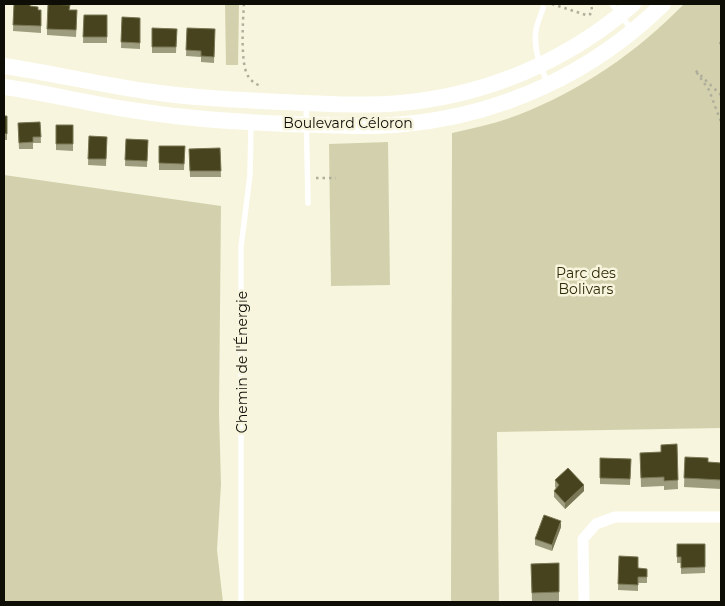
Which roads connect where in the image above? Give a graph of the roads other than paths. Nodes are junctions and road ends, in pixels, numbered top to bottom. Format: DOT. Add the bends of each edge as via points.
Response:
graph roads {
  1 [pos="633,4"];
  2 [pos="664,4"];
  3 [pos="543,8"];
  4 [pos="616,10"];
  5 [pos="633,31"];
  6 [pos="4,66"];
  7 [pos="540,66"];
  8 [pos="549,85"];
  9 [pos="4,87"];
  10 [pos="306,103"];
  11 [pos="251,122"];
  12 [pos="306,124"];
  13 [pos="308,203"];
  14 [pos="721,517"];
  15 [pos="241,602"];
  16 [pos="584,602"];
  1 -- 4 [label="street, Boulevard Céloron"];
  2 -- 5 [label="street, Boulevard Céloron"];
  3 -- 7 [label="lane" via="536,34"];
  4 -- 5 [label="lane"];
  4 -- 7 [label="street, Boulevard Céloron" via="602,29"];
  5 -- 8 [label="street, Boulevard Céloron" via="588,64"];
  6 -- 10 [label="street, Boulevard Céloron" via="178,95"];
  7 -- 8 [label="lane"];
  7 -- 10 [label="street, Boulevard Céloron" via="492,85 435,98 387,104"];
  8 -- 12 [label="street, Boulevard Céloron" via="490,108 435,121 377,126"];
  9 -- 11 [label="street, Boulevard Céloron" via="138,112"];
  10 -- 12 [label="lane"];
  11 -- 12 [label="street, Boulevard Céloron"];
  11 -- 15 [label="lane, Chemin de l'Énergie" via="250,175 241,247"];
  12 -- 13 [label="lane"];
  14 -- 16 [label="street" via="614,517 596,524 583,539"];
}
